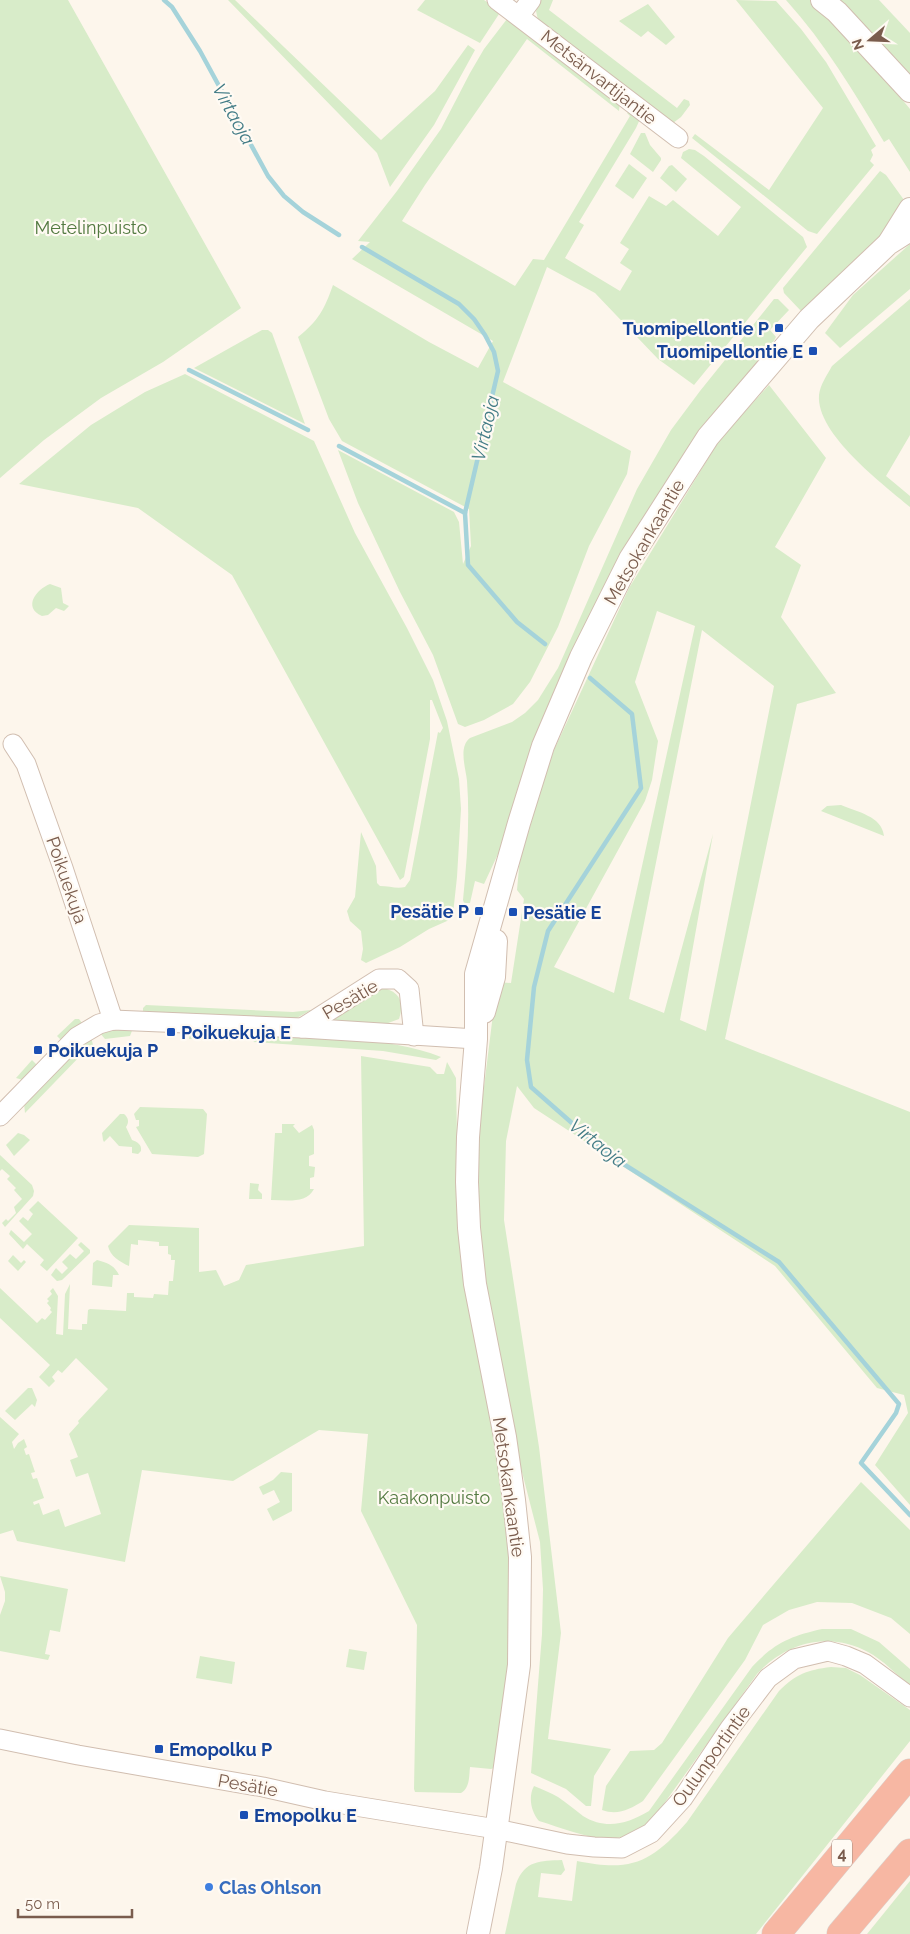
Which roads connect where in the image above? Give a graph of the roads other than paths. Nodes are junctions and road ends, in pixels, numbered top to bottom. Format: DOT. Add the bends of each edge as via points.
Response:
graph roads {
  1 [pos="497,0"];
  2 [pos="531,0"];
  3 [pos="822,0"];
  4 [pos="519,16"];
  5 [pos="909,93"];
  6 [pos="678,138"];
  7 [pos="910,210"];
  8 [pos="910,230"];
  9 [pos="888,244"];
  10 [pos="13,744"];
  11 [pos="113,1020"];
  12 [pos="302,1028"];
  13 [pos="414,1036"];
  14 [pos="476,1039"];
  15 [pos="0,1116"];
  16 [pos="910,1697"];
  17 [pos="0,1739"];
  18 [pos="910,1773"];
  19 [pos="496,1829"];
  20 [pos="910,1853"];
  21 [pos="478,1934"];
  22 [pos="776,1934"];
  23 [pos="841,1934"];
  1 -- 4 [label="street, Metsänvartijantie"];
  2 -- 4 [label="street"];
  3 -- 5 [label="street" via="837,12"];
  4 -- 6 [label="street, Metsänvartijantie"];
  7 -- 9 [label="street, Metsokankaantie"];
  8 -- 9 [label="street, Metsokankaantie"];
  9 -- 14 [label="street, Metsokankaantie" via="809,319 708,437 630,559 581,657 543,746 498,900 494,977"];
  10 -- 11 [label="street, Poikuekuja" via="26,764"];
  11 -- 12 [label="street, Pesätie"];
  11 -- 15 [label="street, Pesätie" via="77,1037"];
  12 -- 13 [label="street, Pesätie"];
  12 -- 13 [label="street, Pesätie" via="379,979 398,979 409,989"];
  13 -- 14 [label="street, Pesätie"];
  14 -- 19 [label="street, Metsokankaantie" via="468,1137 469,1228 475,1284 512,1482 520,1557 519,1665"];
  16 -- 19 [label="street, Oulunportintie" via="865,1664 846,1656 828,1651 794,1659 768,1678 683,1798 651,1833 622,1848 567,1844"];
  17 -- 19 [label="street, Pesätie" via="324,1801"];
  18 -- 22 [label="highway, 4"];
  19 -- 21 [label="street, Metsokankaantie"];
  20 -- 23 [label="highway"];
}
